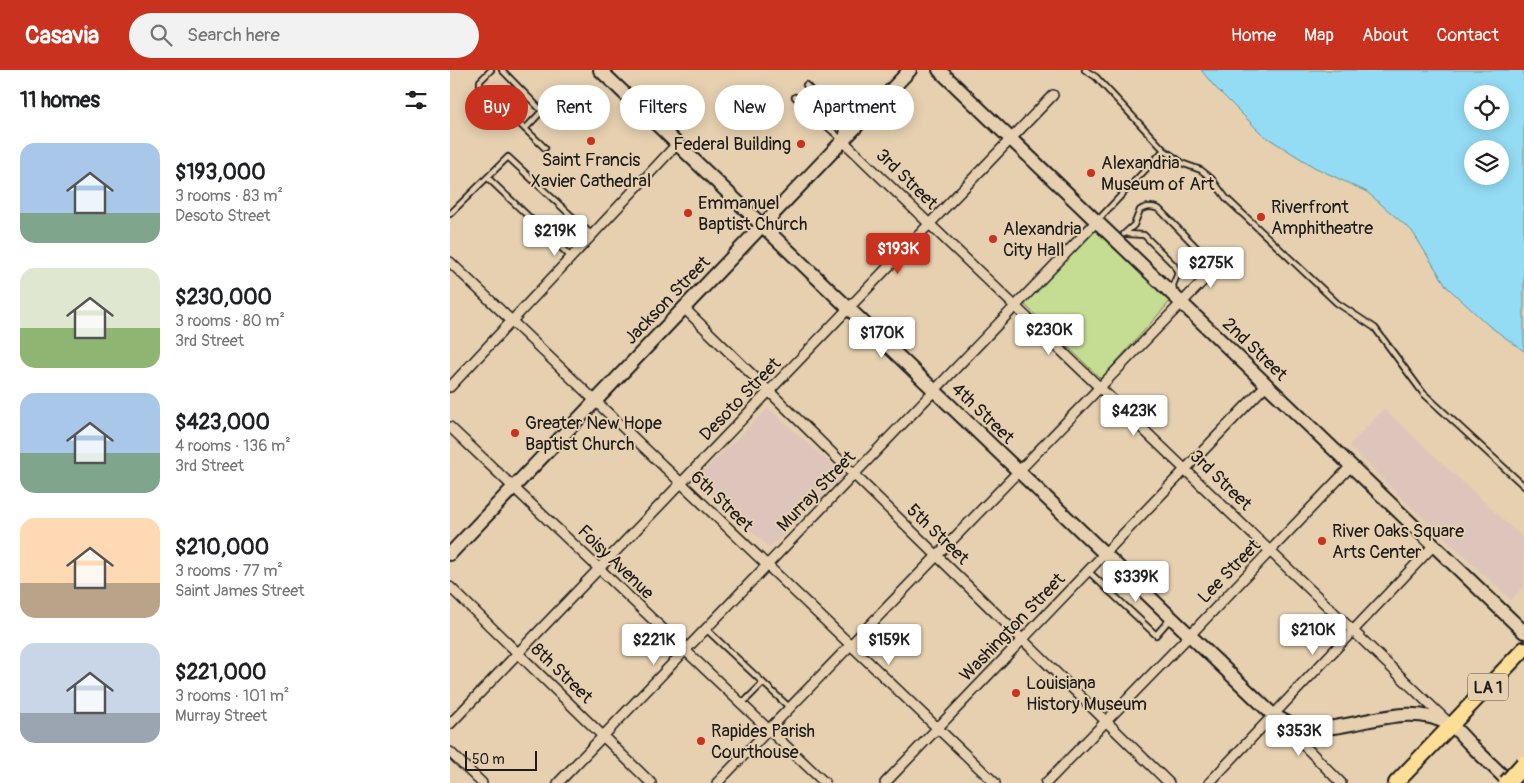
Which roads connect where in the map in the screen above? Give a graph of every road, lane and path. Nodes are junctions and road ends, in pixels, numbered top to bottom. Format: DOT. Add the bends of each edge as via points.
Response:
graph roads {
  1 [pos="491,70"];
  2 [pos="502,70"];
  3 [pos="600,70"];
  4 [pos="910,70"];
  5 [pos="939,70"];
  6 [pos="1085,70"];
  7 [pos="480,85"];
  8 [pos="517,85"];
  9 [pos="1053,95"];
  10 [pos="528,97"];
  11 [pos="528,126"];
  12 [pos="526,130"];
  13 [pos="831,130"];
  14 [pos="843,130"];
  15 [pos="1011,139"];
  16 [pos="842,140"];
  17 [pos="677,144"];
  18 [pos="545,148"];
  19 [pos="1164,150"];
  20 [pos="488,178"];
  21 [pos="450,214"];
  22 [pos="1097,222"];
  23 [pos="930,224"];
  24 [pos="762,226"];
  25 [pos="1124,234"];
  26 [pos="592,235"];
  27 [pos="1111,235"];
  28 [pos="571,257"];
  29 [pos="1224,259"];
  30 [pos="450,262"];
  31 [pos="1202,282"];
  32 [pos="1181,303"];
  33 [pos="1015,306"];
  34 [pos="684,308"];
  35 [pos="849,308"];
  36 [pos="511,321"];
  37 [pos="1266,385"];
  38 [pos="450,387"];
  39 [pos="1099,388"];
  40 [pos="934,390"];
  41 [pos="769,391"];
  42 [pos="595,401"];
  43 [pos="450,427"];
  44 [pos="1351,466"];
  45 [pos="1185,470"];
  46 [pos="1018,471"];
  47 [pos="854,474"];
  48 [pos="681,484"];
  49 [pos="1524,486"];
  50 [pos="513,487"];
  51 [pos="1434,545"];
  52 [pos="1270,551"];
  53 [pos="450,554"];
  54 [pos="1105,554"];
  55 [pos="937,556"];
  56 [pos="767,566"];
  57 [pos="599,569"];
  58 [pos="1088,572"];
  59 [pos="450,587"];
  60 [pos="1171,618"];
  61 [pos="706,629"];
  62 [pos="1353,631"];
  63 [pos="1524,632"];
  64 [pos="1190,635"];
  65 [pos="1022,639"];
  66 [pos="850,645"];
  67 [pos="1524,649"];
  68 [pos="685,650"];
  69 [pos="518,653"];
  70 [pos="763,682"];
  71 [pos="742,704"];
  72 [pos="790,708"];
  73 [pos="1273,715"];
  74 [pos="1106,721"];
  75 [pos="450,724"];
  76 [pos="1452,725"];
  77 [pos="937,728"];
  78 [pos="769,730"];
  79 [pos="603,736"];
  80 [pos="450,752"];
  81 [pos="1524,764"];
  82 [pos="482,783"];
  83 [pos="558,783"];
  84 [pos="651,783"];
  85 [pos="717,783"];
  86 [pos="825,783"];
  87 [pos="885,783"];
  88 [pos="994,783"];
  89 [pos="1046,783"];
  90 [pos="1169,783"];
  91 [pos="1209,783"];
  92 [pos="1341,783"];
  93 [pos="1396,783"];
  94 [pos="1508,783"];
  1 -- 7 [label="lane"];
  2 -- 8 [label="lane"];
  3 -- 17 [label="main road, 4th Street"];
  4 -- 16 [label="main road, Jackson Street"];
  5 -- 15 [label="main road, 2nd Street"];
  6 -- 19 [label="lane" via="1096,77"];
  9 -- 15 [label="street, Desoto Street"];
  10 -- 11 [label="lane" via="542,111"];
  12 -- 18 [label="lane"];
  13 -- 16 [label="lane"];
  14 -- 16 [label="lane"];
  15 -- 22 [label="main road, 2nd Street"];
  15 -- 23 [label="street, Desoto Street"];
  16 -- 23 [label="street, 3rd Street"];
  16 -- 24 [label="main road, Jackson Street"];
  17 -- 24 [label="main road, 4th Street"];
  17 -- 26 [label="street"];
  19 -- 22 [label="lane"];
  19 -- 49 [label="lane" via="1212,179 1226,198 1337,303 1375,328 1423,393"];
  20 -- 21 [label="lane"];
  20 -- 26 [label="lane" via="508,157"];
  20 -- 28 [label="lane"];
  22 -- 27 [label="main road, 2nd Street"];
  22 -- 33 [label="street, Murray Street"];
  23 -- 33 [label="street, 3rd Street"];
  23 -- 35 [label="street, Desoto Street"];
  24 -- 34 [label="main road, Jackson Street"];
  24 -- 35 [label="main road, 4th Street"];
  25 -- 27 [label="lane"];
  25 -- 31 [label="lane" via="1134,226 1140,210 1147,207 1159,210 1201,252 1204,259"];
  25 -- 32 [label="lane" via="1144,235 1174,265 1178,274 1174,292"];
  26 -- 28 [label="street"];
  27 -- 32 [label="main road, 2nd Street"];
  28 -- 36 [label="street"];
  29 -- 31 [label="street"];
  30 -- 36 [label="street, 6th Street"];
  31 -- 32 [label="street"];
  32 -- 37 [label="main road, 2nd Street"];
  32 -- 39 [label="street"];
  33 -- 39 [label="street, 3rd Street"];
  33 -- 40 [label="street, Murray Street"];
  34 -- 41 [label="street, 5th Street"];
  34 -- 42 [label="main road, Jackson Street"];
  35 -- 40 [label="main road, 4th Street"];
  35 -- 41 [label="street, Desoto Street"];
  36 -- 38 [label="street"];
  36 -- 42 [label="street, 6th Street"];
  37 -- 44 [label="main road, 2nd Street"];
  37 -- 45 [label="street, Washington Street"];
  39 -- 45 [label="street, 3rd Street"];
  39 -- 46 [label="street"];
  40 -- 46 [label="main road, 4th Street"];
  40 -- 47 [label="street, Murray Street"];
  41 -- 47 [label="street, 5th Street"];
  41 -- 48 [label="street, Desoto Street"];
  42 -- 48 [label="street, 6th Street"];
  42 -- 50 [label="main road, Jackson Street"];
  43 -- 50 [label="street, Foisy Avenue"];
  44 -- 51 [label="main road, 2nd Street"];
  44 -- 52 [label="street, Lee Street"];
  45 -- 52 [label="street, 3rd Street"];
  45 -- 54 [label="street, Washington Street"];
  46 -- 54 [label="main road, 4th Street"];
  46 -- 55 [label="street"];
  47 -- 55 [label="street, 5th Street"];
  47 -- 56 [label="street, Murray Street"];
  48 -- 56 [label="street, 6th Street"];
  48 -- 57 [label="street, Desoto Street"];
  50 -- 53 [label="main road, Jackson Street"];
  50 -- 57 [label="street, Foisy Avenue"];
  51 -- 62 [label="street"];
  51 -- 63 [label="main road, 2nd Street"];
  52 -- 62 [label="street, 3rd Street"];
  52 -- 64 [label="street, Lee Street"];
  54 -- 58 [label="street, Washington Street"];
  54 -- 60 [label="main road, 4th Street"];
  55 -- 65 [label="street, 5th Street"];
  55 -- 66 [label="street"];
  56 -- 61 [label="street, Murray Street"];
  56 -- 66 [label="street, 6th Street"];
  57 -- 68 [label="street, Foisy Avenue"];
  57 -- 69 [label="street, Desoto Street"];
  58 -- 60 [label="lane" via="1156,634"];
  58 -- 65 [label="street, Washington Street"];
  59 -- 69 [label="street, 8th Street"];
  60 -- 64 [label="main road, 4th Street"];
  61 -- 68 [label="street, Murray Street"];
  61 -- 70 [label="lane"];
  62 -- 73 [label="street"];
  62 -- 76 [label="street, 3rd Street"];
  64 -- 73 [label="main road, 4th Street"];
  64 -- 74 [label="street, Lee Street"];
  65 -- 74 [label="street, 5th Street"];
  65 -- 77 [label="street, Washington Street"];
  66 -- 72 [label="street"];
  66 -- 77 [label="street, 6th Street"];
  67 -- 76 [label="main road, LA 1"];
  68 -- 71 [label="street, Foisy Avenue"];
  68 -- 79 [label="street, Murray Street"];
  69 -- 75 [label="street, Desoto Street"];
  69 -- 79 [label="street, 8th Street"];
  70 -- 71 [label="lane"];
  70 -- 72 [label="lane"];
  71 -- 78 [label="street, Foisy Avenue"];
  72 -- 78 [label="street"];
  73 -- 76 [label="main road" via="1305,728 1416,715 1433,717"];
  73 -- 91 [label="street"];
  73 -- 92 [label="street, 4th Street"];
  74 -- 89 [label="street, Lee Street"];
  74 -- 90 [label="street, 5th Street"];
  76 -- 93 [label="main road, LA 1"];
  76 -- 94 [label="main road, 3rd Street"];
  77 -- 87 [label="street, Washington Street"];
  77 -- 88 [label="street, 6th Street"];
  78 -- 85 [label="street"];
  78 -- 86 [label="street, Foisy Avenue"];
  79 -- 83 [label="street, Murray Street"];
  79 -- 84 [label="street, 8th Street"];
  80 -- 82 [label="street"];
  81 -- 94 [label="highway, bridge"];
}
